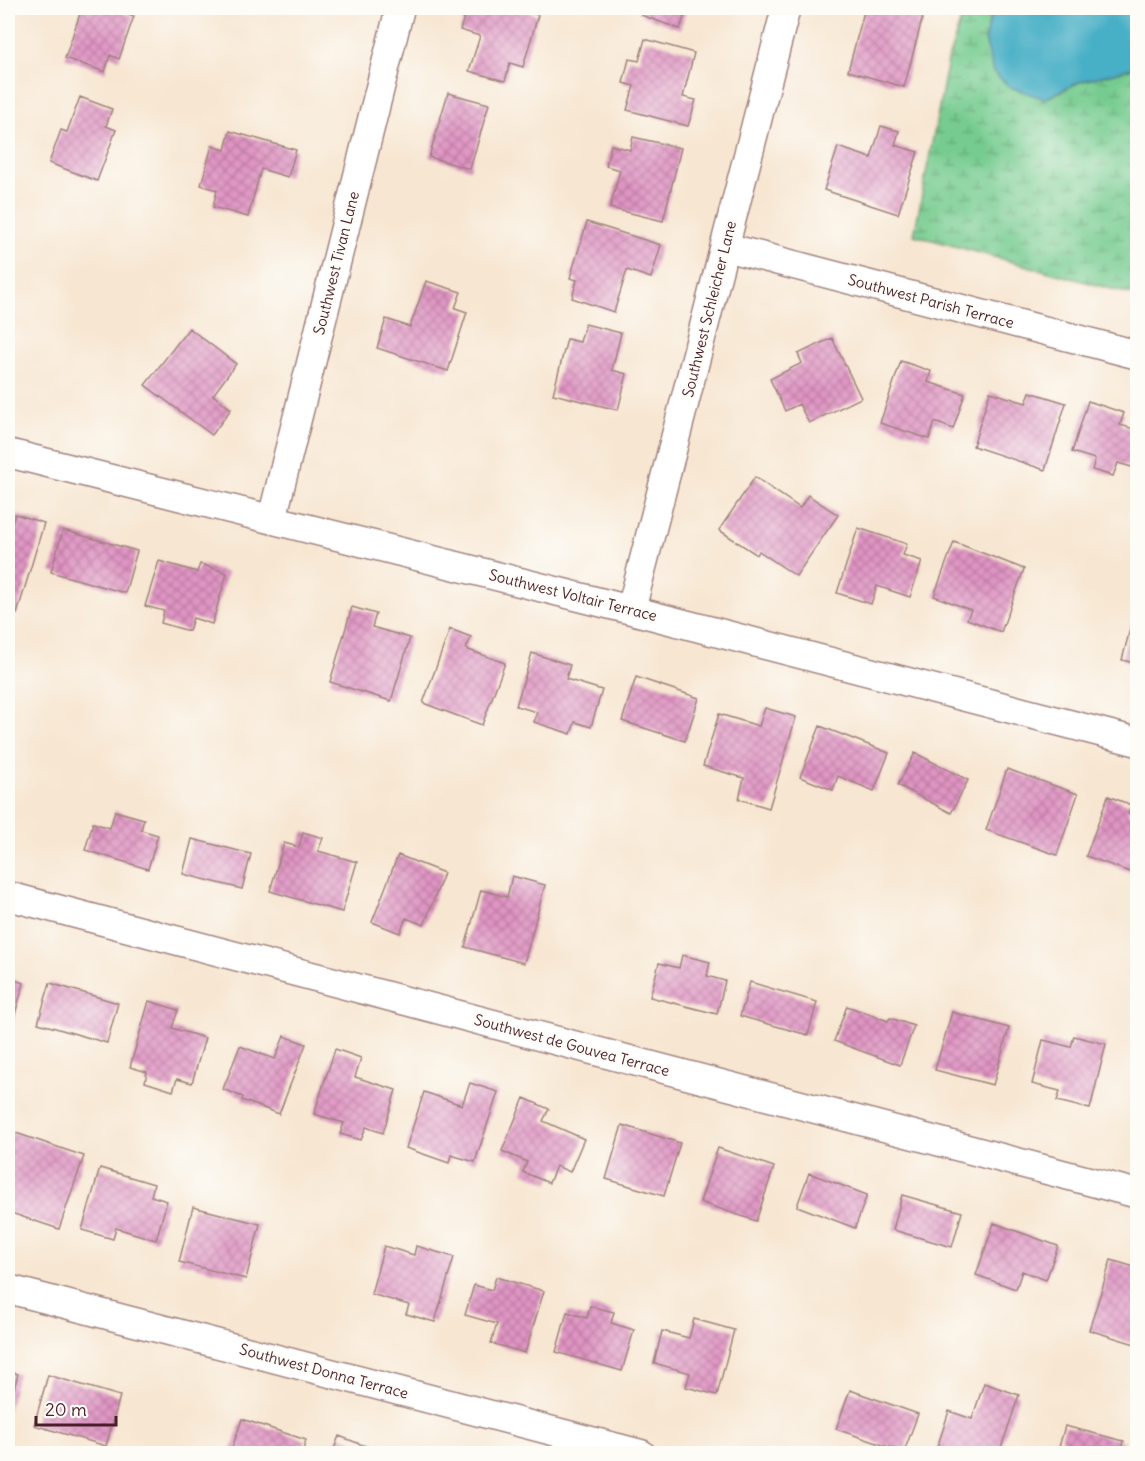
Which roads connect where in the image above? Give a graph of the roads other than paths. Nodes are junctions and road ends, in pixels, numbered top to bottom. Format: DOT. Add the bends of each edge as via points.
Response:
graph roads {
  1 [pos="400,8"];
  2 [pos="786,8"];
  3 [pos="725,246"];
  4 [pos="1137,355"];
  5 [pos="8,453"];
  6 [pos="272,519"];
  7 [pos="631,610"];
  8 [pos="1137,742"];
  9 [pos="8,896"];
  10 [pos="1137,1194"];
  11 [pos="8,1288"];
  12 [pos="641,1454"];
  1 -- 6 [label="street, Southwest Tivan Lane"];
  2 -- 3 [label="street, Southwest Schleicher Lane"];
  3 -- 4 [label="street, Southwest Parish Terrace"];
  3 -- 7 [label="street, Southwest Schleicher Lane"];
  5 -- 6 [label="street, Southwest Voltair Terrace"];
  6 -- 7 [label="street, Southwest Voltair Terrace"];
  7 -- 8 [label="street, Southwest Voltair Terrace"];
  9 -- 10 [label="street, Southwest de Gouvea Terrace"];
  11 -- 12 [label="street, Southwest Donna Terrace"];
}
